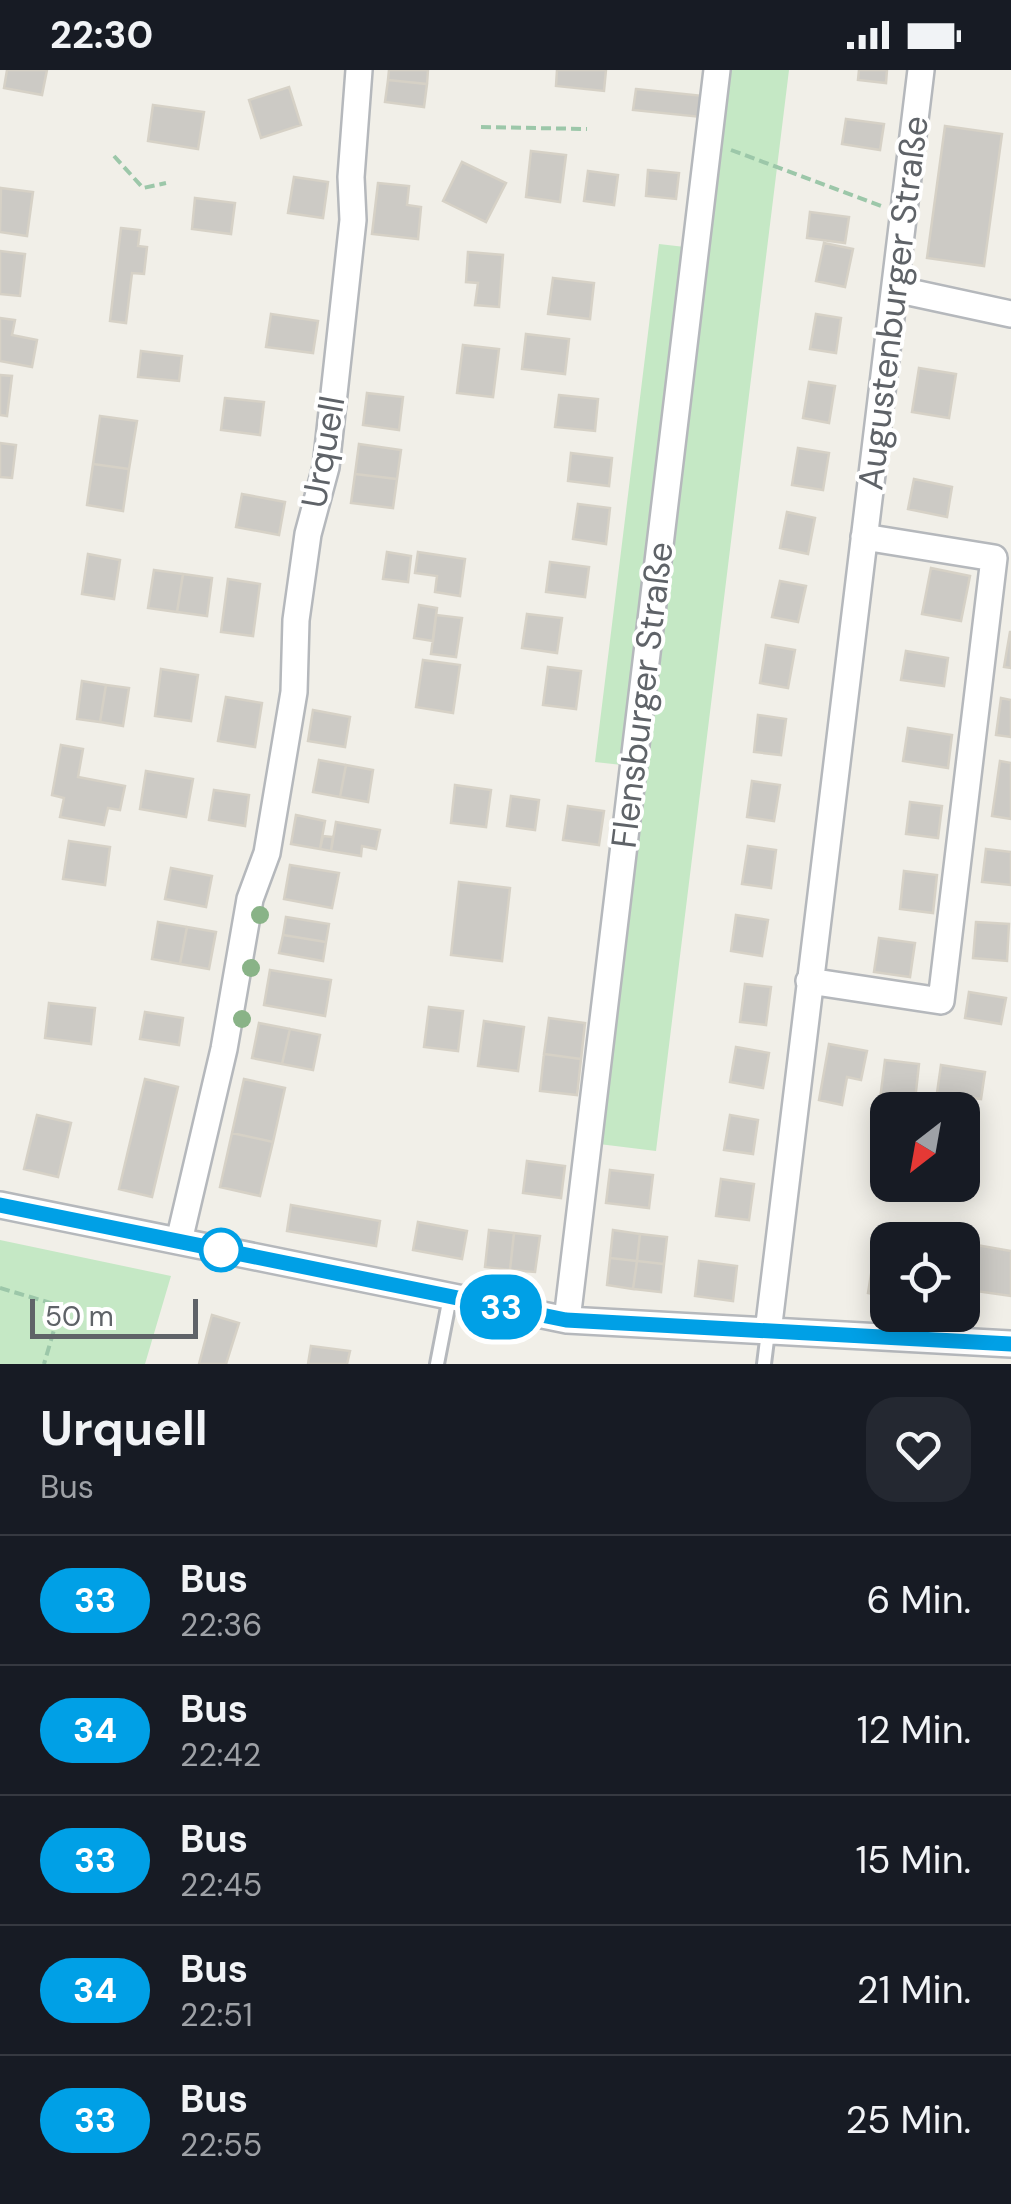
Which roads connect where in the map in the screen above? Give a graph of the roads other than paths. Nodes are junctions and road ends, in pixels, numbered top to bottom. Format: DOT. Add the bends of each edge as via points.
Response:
graph roads {
  1 [pos="359,70"];
  2 [pos="718,70"];
  3 [pos="922,70"];
  4 [pos="895,289"];
  5 [pos="1011,314"];
  6 [pos="864,537"];
  7 [pos="810,981"];
  8 [pos="0,1205"];
  9 [pos="179,1242"];
  10 [pos="450,1297"];
  11 [pos="566,1320"];
  12 [pos="768,1332"];
  13 [pos="1011,1344"];
  14 [pos="437,1364"];
  15 [pos="764,1364"];
  1 -- 9 [label="street, Urquell" via="353,220 326,466 298,603 294,692 267,853 250,899 226,1041"];
  2 -- 11 [label="street, Flensburger Straße"];
  3 -- 4 [label="street, Augustenburger Straße"];
  4 -- 5 [label="street"];
  4 -- 6 [label="street, Augustenburger Straße"];
  6 -- 7 [label="street, Augustenburger Straße"];
  6 -- 7 [label="street, Augustenburger Straße" via="994,558 941,1001"];
  7 -- 12 [label="street, Augustenburger Straße"];
  8 -- 9 [label="street"];
  9 -- 10 [label="street"];
  10 -- 11 [label="street"];
  10 -- 14 [label="lane"];
  11 -- 12 [label="street"];
  12 -- 13 [label="street"];
  12 -- 15 [label="lane"];
}
